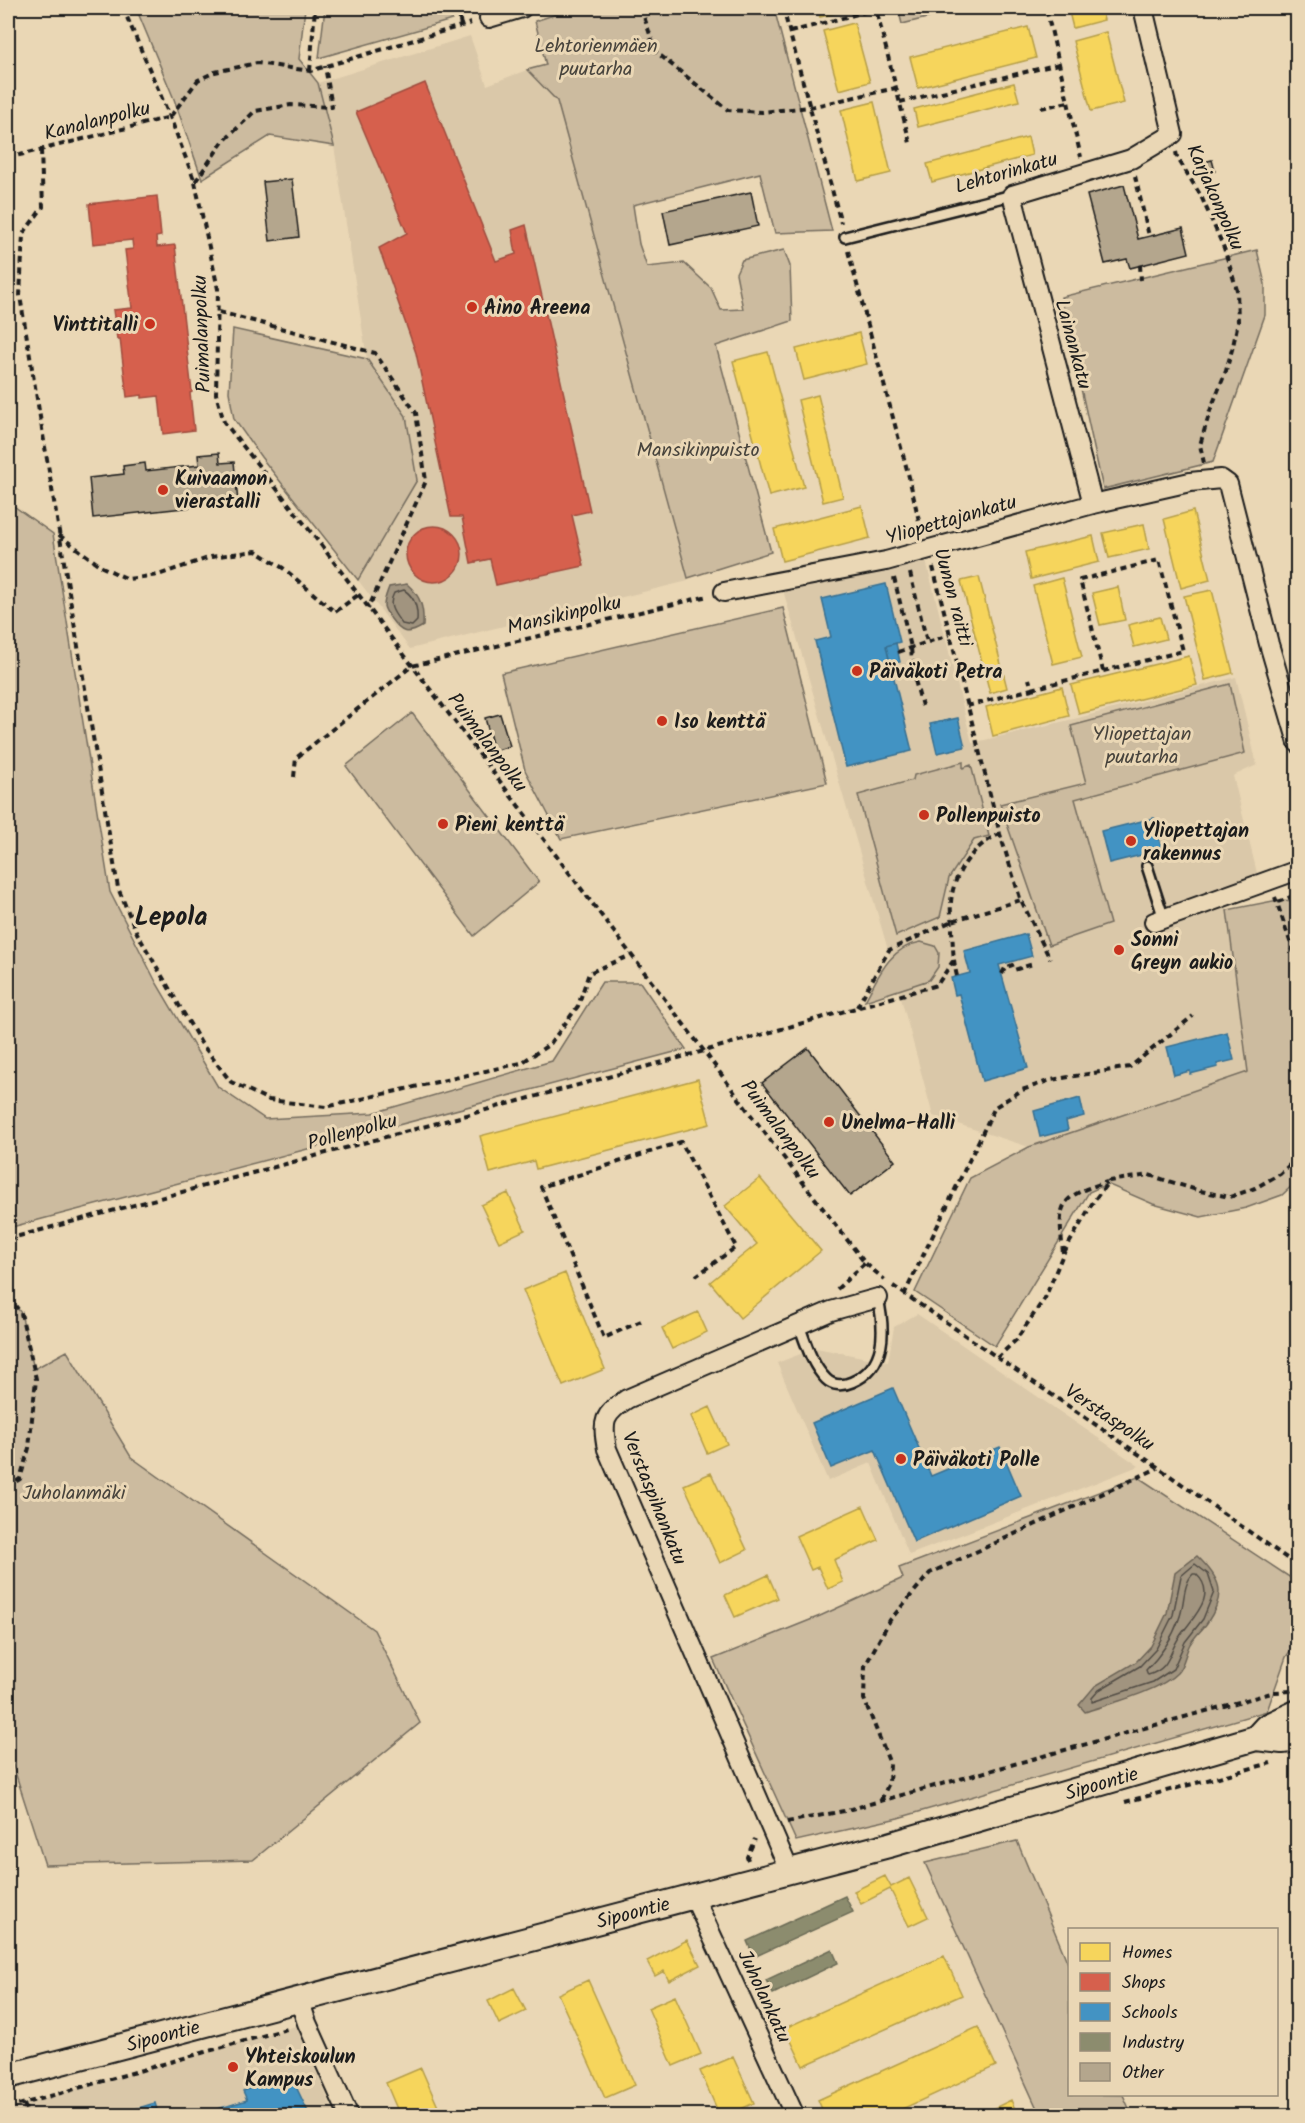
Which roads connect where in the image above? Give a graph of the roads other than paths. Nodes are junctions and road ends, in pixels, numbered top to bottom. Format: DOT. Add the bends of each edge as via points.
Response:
graph roads {
  1 [pos="522,8"];
  2 [pos="1143,8"];
  3 [pos="489,18"];
  4 [pos="1012,195"];
  5 [pos="845,237"];
  6 [pos="1093,504"];
  7 [pos="724,592"];
  8 [pos="1298,743"];
  9 [pos="1147,866"];
  10 [pos="1298,870"];
  11 [pos="1159,921"];
  12 [pos="878,1298"];
  13 [pos="799,1325"];
  14 [pos="1298,1712"];
  15 [pos="1256,1738"];
  16 [pos="1298,1739"];
  17 [pos="789,1870"];
  18 [pos="693,1895"];
  19 [pos="299,1999"];
  20 [pos="8,2076"];
  21 [pos="349,2115"];
  22 [pos="795,2115"];
  1 -- 3 [label="street"];
  2 -- 4 [label="street, Lehtorinkatu" via="1173,134 1131,159"];
  4 -- 5 [label="lane, Lehtorinkatu"];
  4 -- 6 [label="street, Lainankatu"];
  6 -- 7 [label="street, Yliopettajankatu" via="898,557"];
  6 -- 8 [label="street, Yliopettajankatu" via="1190,482 1221,479 1228,484"];
  9 -- 11 [label="lane"];
  10 -- 11 [label="street"];
  12 -- 13 [label="street, Verstaspihankatu"];
  12 -- 13 [label="lane" via="883,1332 880,1351 868,1374 846,1385 827,1380 814,1364"];
  13 -- 17 [label="street, Verstaspihankatu" via="627,1399 612,1408 603,1430 611,1459"];
  14 -- 15 [label="street, Sipoontie" via="1266,1727"];
  15 -- 16 [label="street, Sipoontie"];
  15 -- 17 [label="street, Sipoontie" via="889,1845"];
  17 -- 18 [label="street, Sipoontie"];
  18 -- 19 [label="street, Sipoontie"];
  18 -- 22 [label="street, Juholankatu"];
  19 -- 20 [label="street, Sipoontie"];
  19 -- 21 [label="street"];
}
